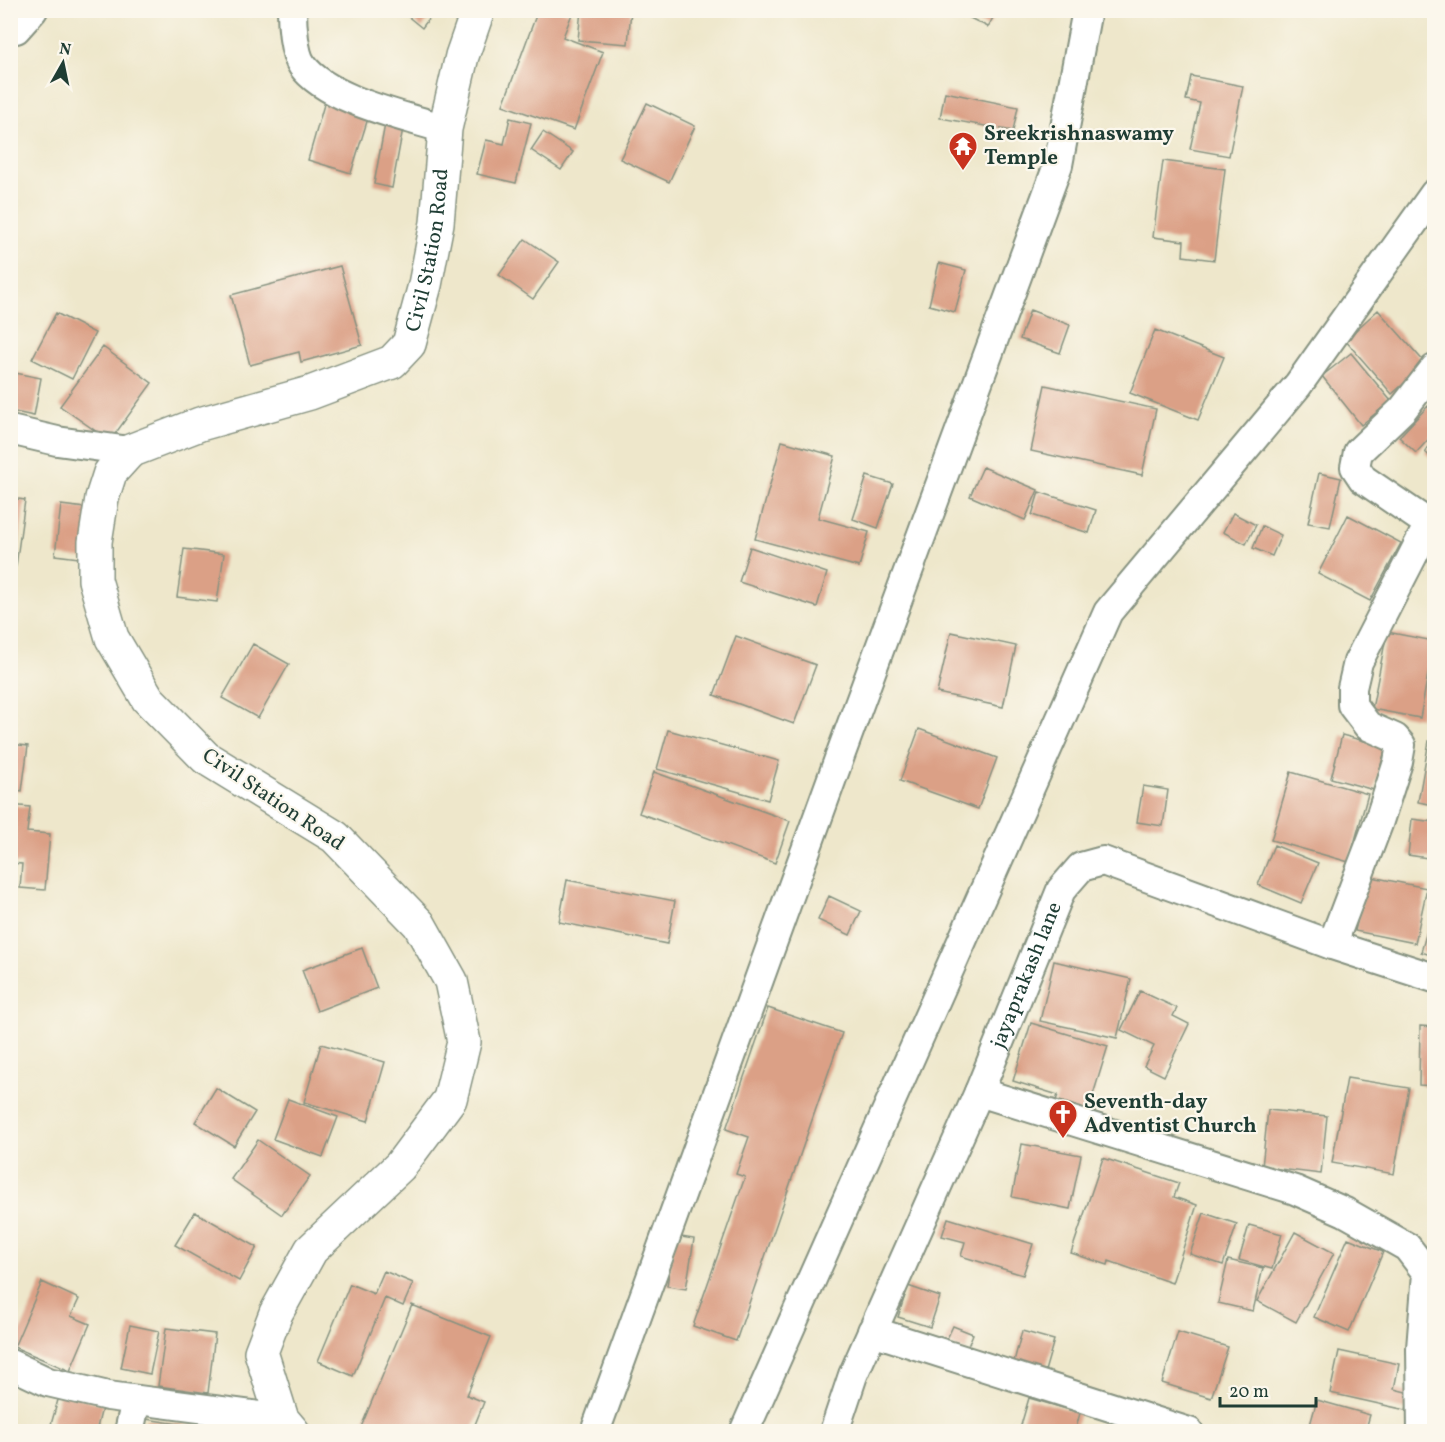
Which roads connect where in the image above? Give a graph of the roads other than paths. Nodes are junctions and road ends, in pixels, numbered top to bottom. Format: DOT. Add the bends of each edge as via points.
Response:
graph roads {
  1 [pos="292,10"];
  2 [pos="478,10"];
  3 [pos="1087,10"];
  4 [pos="445,129"];
  5 [pos="1434,194"];
  6 [pos="1434,369"];
  7 [pos="10,430"];
  8 [pos="130,451"];
  9 [pos="1432,525"];
  10 [pos="1332,945"];
  11 [pos="1434,978"];
  12 [pos="979,1092"];
  13 [pos="872,1331"];
  14 [pos="10,1364"];
  15 [pos="136,1400"];
  16 [pos="287,1425"];
  17 [pos="129,1431"];
  18 [pos="595,1431"];
  19 [pos="744,1431"];
  20 [pos="834,1431"];
  21 [pos="1190,1431"];
  22 [pos="1422,1431"];
  1 -- 4 [label="street" via="301,64 324,87"];
  2 -- 4 [label="main road, Civil Station Road" via="462,56"];
  3 -- 18 [label="street" via="1058,165"];
  4 -- 8 [label="main road, Civil Station Road" via="437,223 426,285 409,344 392,362 310,393 200,424"];
  5 -- 19 [label="street" via="1298,385 1108,612"];
  6 -- 9 [label="street" via="1403,409 1358,452 1355,467 1364,479"];
  7 -- 8 [label="street"];
  8 -- 16 [label="main road, Civil Station Road" via="110,473 95,542 95,580 112,638 148,699 206,758 335,837 419,924 451,981 464,1042 450,1099 400,1166 311,1250 276,1313 261,1352"];
  9 -- 10 [label="street" via="1358,662 1352,705 1368,726 1395,738 1401,745 1378,824"];
  10 -- 11 [label="street, jayaprakash lane"];
  10 -- 12 [label="street, jayaprakash lane" via="1103,861 1081,867 1061,890"];
  12 -- 13 [label="street, jayaprakash lane"];
  12 -- 22 [label="street" via="1295,1190 1355,1217 1407,1247 1427,1273 1421,1348"];
  13 -- 20 [label="street, jayaprakash lane"];
  13 -- 21 [label="street"];
  14 -- 15 [label="street" via="48,1382"];
  15 -- 16 [label="street"];
  15 -- 17 [label="street"];
}
